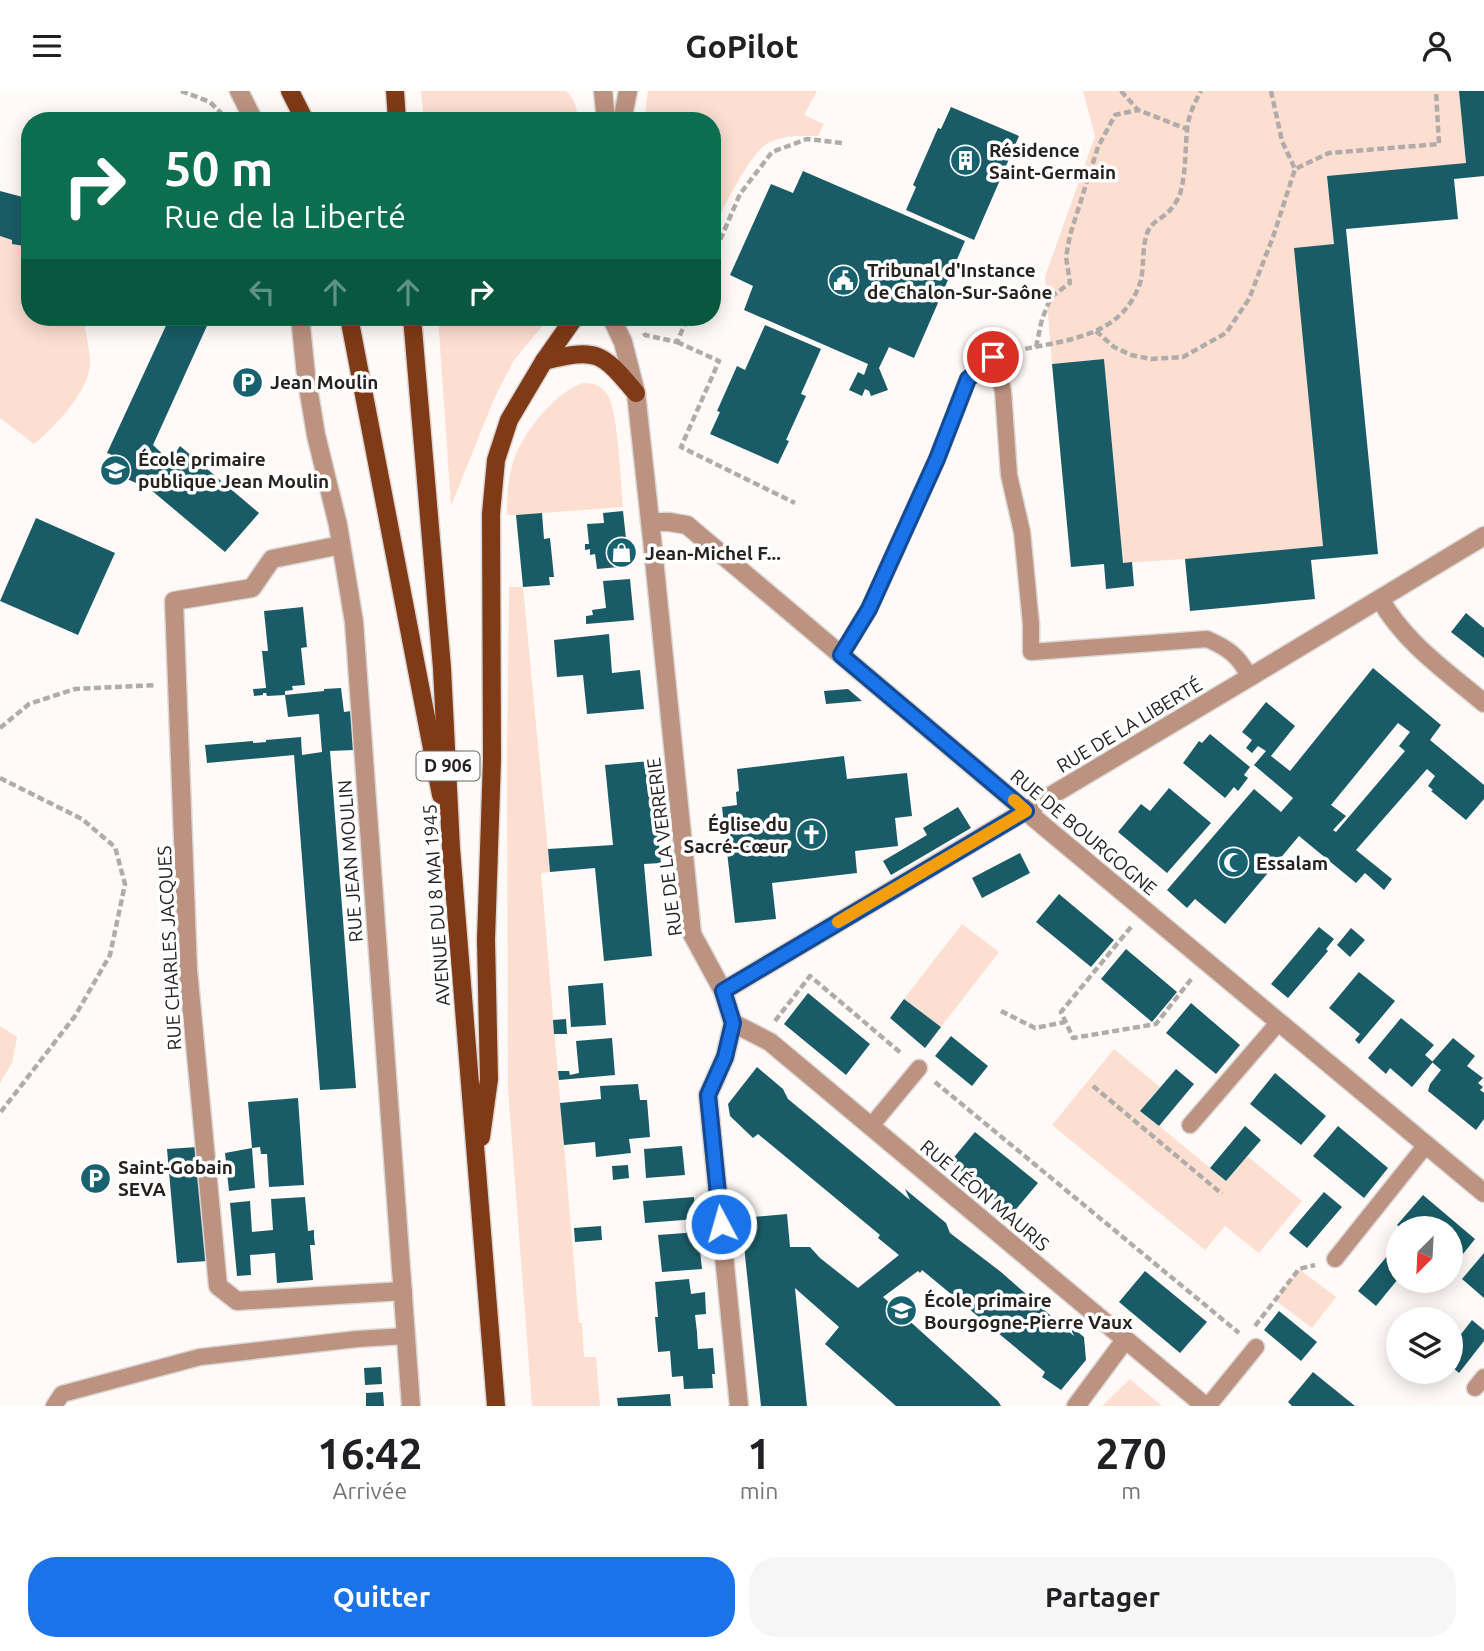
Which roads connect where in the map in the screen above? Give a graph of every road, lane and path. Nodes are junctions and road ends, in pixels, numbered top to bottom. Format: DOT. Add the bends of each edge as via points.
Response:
graph roads {
  1 [pos="181,91"];
  2 [pos="239,91"];
  3 [pos="290,91"];
  4 [pos="395,91"];
  5 [pos="603,91"];
  6 [pos="628,91"];
  7 [pos="1121,91"];
  8 [pos="1201,91"];
  9 [pos="1271,91"];
  10 [pos="1436,91"];
  11 [pos="1138,110"];
  12 [pos="220,112"];
  13 [pos="250,112"];
  14 [pos="300,112"];
  15 [pos="396,112"];
  16 [pos="605,112"];
  17 [pos="624,112"];
  18 [pos="1187,129"];
  19 [pos="842,143"];
  20 [pos="1295,169"];
  21 [pos="721,238"];
  22 [pos="301,326"];
  23 [pos="351,326"];
  24 [pos="413,326"];
  25 [pos="569,326"];
  26 [pos="615,326"];
  27 [pos="1096,331"];
  28 [pos="677,342"];
  29 [pos="1036,347"];
  30 [pos="993,357"];
  31 [pos="544,361"];
  32 [pos="636,393"];
  33 [pos="795,503"];
  34 [pos="650,522"];
  35 [pos="1484,536"];
  36 [pos="341,545"];
  37 [pos="1380,599"];
  38 [pos="841,655"];
  39 [pos="1250,677"];
  40 [pos="178,684"];
  41 [pos="1484,703"];
  42 [pos="0,728"];
  43 [pos="0,778"];
  44 [pos="1026,811"];
  45 [pos="451,848"];
  46 [pos="1145,910"];
  47 [pos="1206,960"];
  48 [pos="723,991"];
  49 [pos="1001,1011"];
  50 [pos="1066,1022"];
  51 [pos="733,1023"];
  52 [pos="1279,1023"];
  53 [pos="771,1042"];
  54 [pos="919,1068"];
  55 [pos="1093,1086"];
  56 [pos="0,1113"];
  57 [pos="1191,1125"];
  58 [pos="871,1126"];
  59 [pos="1426,1145"];
  60 [pos="477,1172"];
  61 [pos="1484,1193"];
  62 [pos="1222,1194"];
  63 [pos="1335,1259"];
  64 [pos="403,1291"];
  65 [pos="406,1336"];
  66 [pos="1125,1340"];
  67 [pos="1251,1343"];
  68 [pos="54,1406"];
  69 [pos="411,1406"];
  70 [pos="496,1406"];
  71 [pos="739,1406"];
  72 [pos="1076,1406"];
  73 [pos="1207,1406"];
  1 -- 12 [label="path" via="211,102"];
  2 -- 13 [label="street"];
  3 -- 14 [label="main road"];
  4 -- 15 [label="main road"];
  5 -- 16 [label="street"];
  6 -- 17 [label="street"];
  7 -- 11 [label="path"];
  8 -- 18 [label="path"];
  9 -- 20 [label="path" via="1282,141"];
  10 -- 20 [label="path" via="1439,144 1329,153"];
  11 -- 18 [label="path"];
  11 -- 29 [label="path" via="1115,115 1098,147 1070,235 1066,257 1070,283 1051,297"];
  18 -- 27 [label="path" via="1181,193 1148,230 1134,297 1110,325"];
  19 -- 21 [label="path" via="807,139 772,152 740,194"];
  20 -- 27 [label="path" via="1249,299 1226,333 1183,357 1151,359 1114,347"];
  22 -- 36 [label="street, RUE JEAN MOULIN" via="316,435"];
  23 -- 45 [label="main road"];
  24 -- 45 [label="main road, AVENUE DU 8 MAI 1945 / D 906" via="442,669"];
  25 -- 31 [label="main road"];
  26 -- 32 [label="street, RUE DE LA VERRERIE"];
  27 -- 29 [label="path"];
  28 -- 33 [label="path" via="719,361 681,447"];
  29 -- 30 [label="path"];
  30 -- 38 [label="lane" via="968,379 869,609"];
  30 -- 39 [label="lane" via="1003,391 1009,475 1022,532 1031,652 1207,639 1227,648"];
  31 -- 32 [label="main road" via="590,354 617,369"];
  31 -- 60 [label="main road" via="509,420 496,460 491,514 489,1079"];
  32 -- 34 [label="street, RUE DE LA VERRERIE"];
  34 -- 38 [label="street, RUE DE BOURGOGNE" via="687,525"];
  34 -- 48 [label="street, RUE DE LA VERRERIE" via="692,934"];
  35 -- 37 [label="street, RUE DE LA LIBERTÉ"];
  36 -- 40 [label="street, RUE CHARLES JACQUES" via="272,559 252,589 174,601"];
  36 -- 64 [label="street, RUE JEAN MOULIN" via="354,622"];
  37 -- 39 [label="street, RUE DE LA LIBERTÉ"];
  37 -- 41 [label="street" via="1421,650"];
  38 -- 44 [label="street, RUE DE BOURGOGNE"];
  39 -- 44 [label="street, RUE DE LA LIBERTÉ"];
  40 -- 42 [label="path" via="75,689 29,704"];
  40 -- 64 [label="street, RUE CHARLES JACQUES" via="188,970 218,1286 237,1301"];
  43 -- 56 [label="path" via="82,819 115,847 125,884 110,955 75,1016"];
  44 -- 46 [label="street, RUE DE BOURGOGNE"];
  44 -- 48 [label="street, RUE DE LA LIBERTÉ"];
  45 -- 60 [label="main road, AVENUE DU 8 MAI 1945 / D 906"];
  46 -- 47 [label="street, RUE DE BOURGOGNE"];
  46 -- 50 [label="path" via="1061,1012"];
  47 -- 50 [label="path" via="1156,1024 1073,1038"];
  47 -- 52 [label="street, RUE DE BOURGOGNE"];
  48 -- 51 [label="street, RUE DE LA VERRERIE"];
  49 -- 50 [label="path" via="1035,1028"];
  51 -- 53 [label="street, RUE LÉON MAURIS"];
  51 -- 71 [label="street" via="725,1057 708,1095"];
  52 -- 57 [label="lane"];
  52 -- 59 [label="street, RUE DE BOURGOGNE"];
  53 -- 54 [label="path" via="774,1023 810,976"];
  53 -- 58 [label="street, RUE LÉON MAURIS"];
  54 -- 58 [label="lane"];
  54 -- 67 [label="path"];
  55 -- 62 [label="path"];
  58 -- 66 [label="street, RUE LÉON MAURIS"];
  59 -- 61 [label="street, RUE DE BOURGOGNE"];
  59 -- 63 [label="lane"];
  60 -- 70 [label="main road, AVENUE DU 8 MAI 1945 / D 906"];
  63 -- 67 [label="path" via="1299,1269"];
  64 -- 65 [label="street, RUE JEAN MOULIN"];
  65 -- 68 [label="lane" via="200,1357 62,1394"];
  65 -- 69 [label="street, RUE JEAN MOULIN"];
  66 -- 72 [label="street"];
  66 -- 73 [label="street, RUE LÉON MAURIS"];
  67 -- 73 [label="lane"];
}
